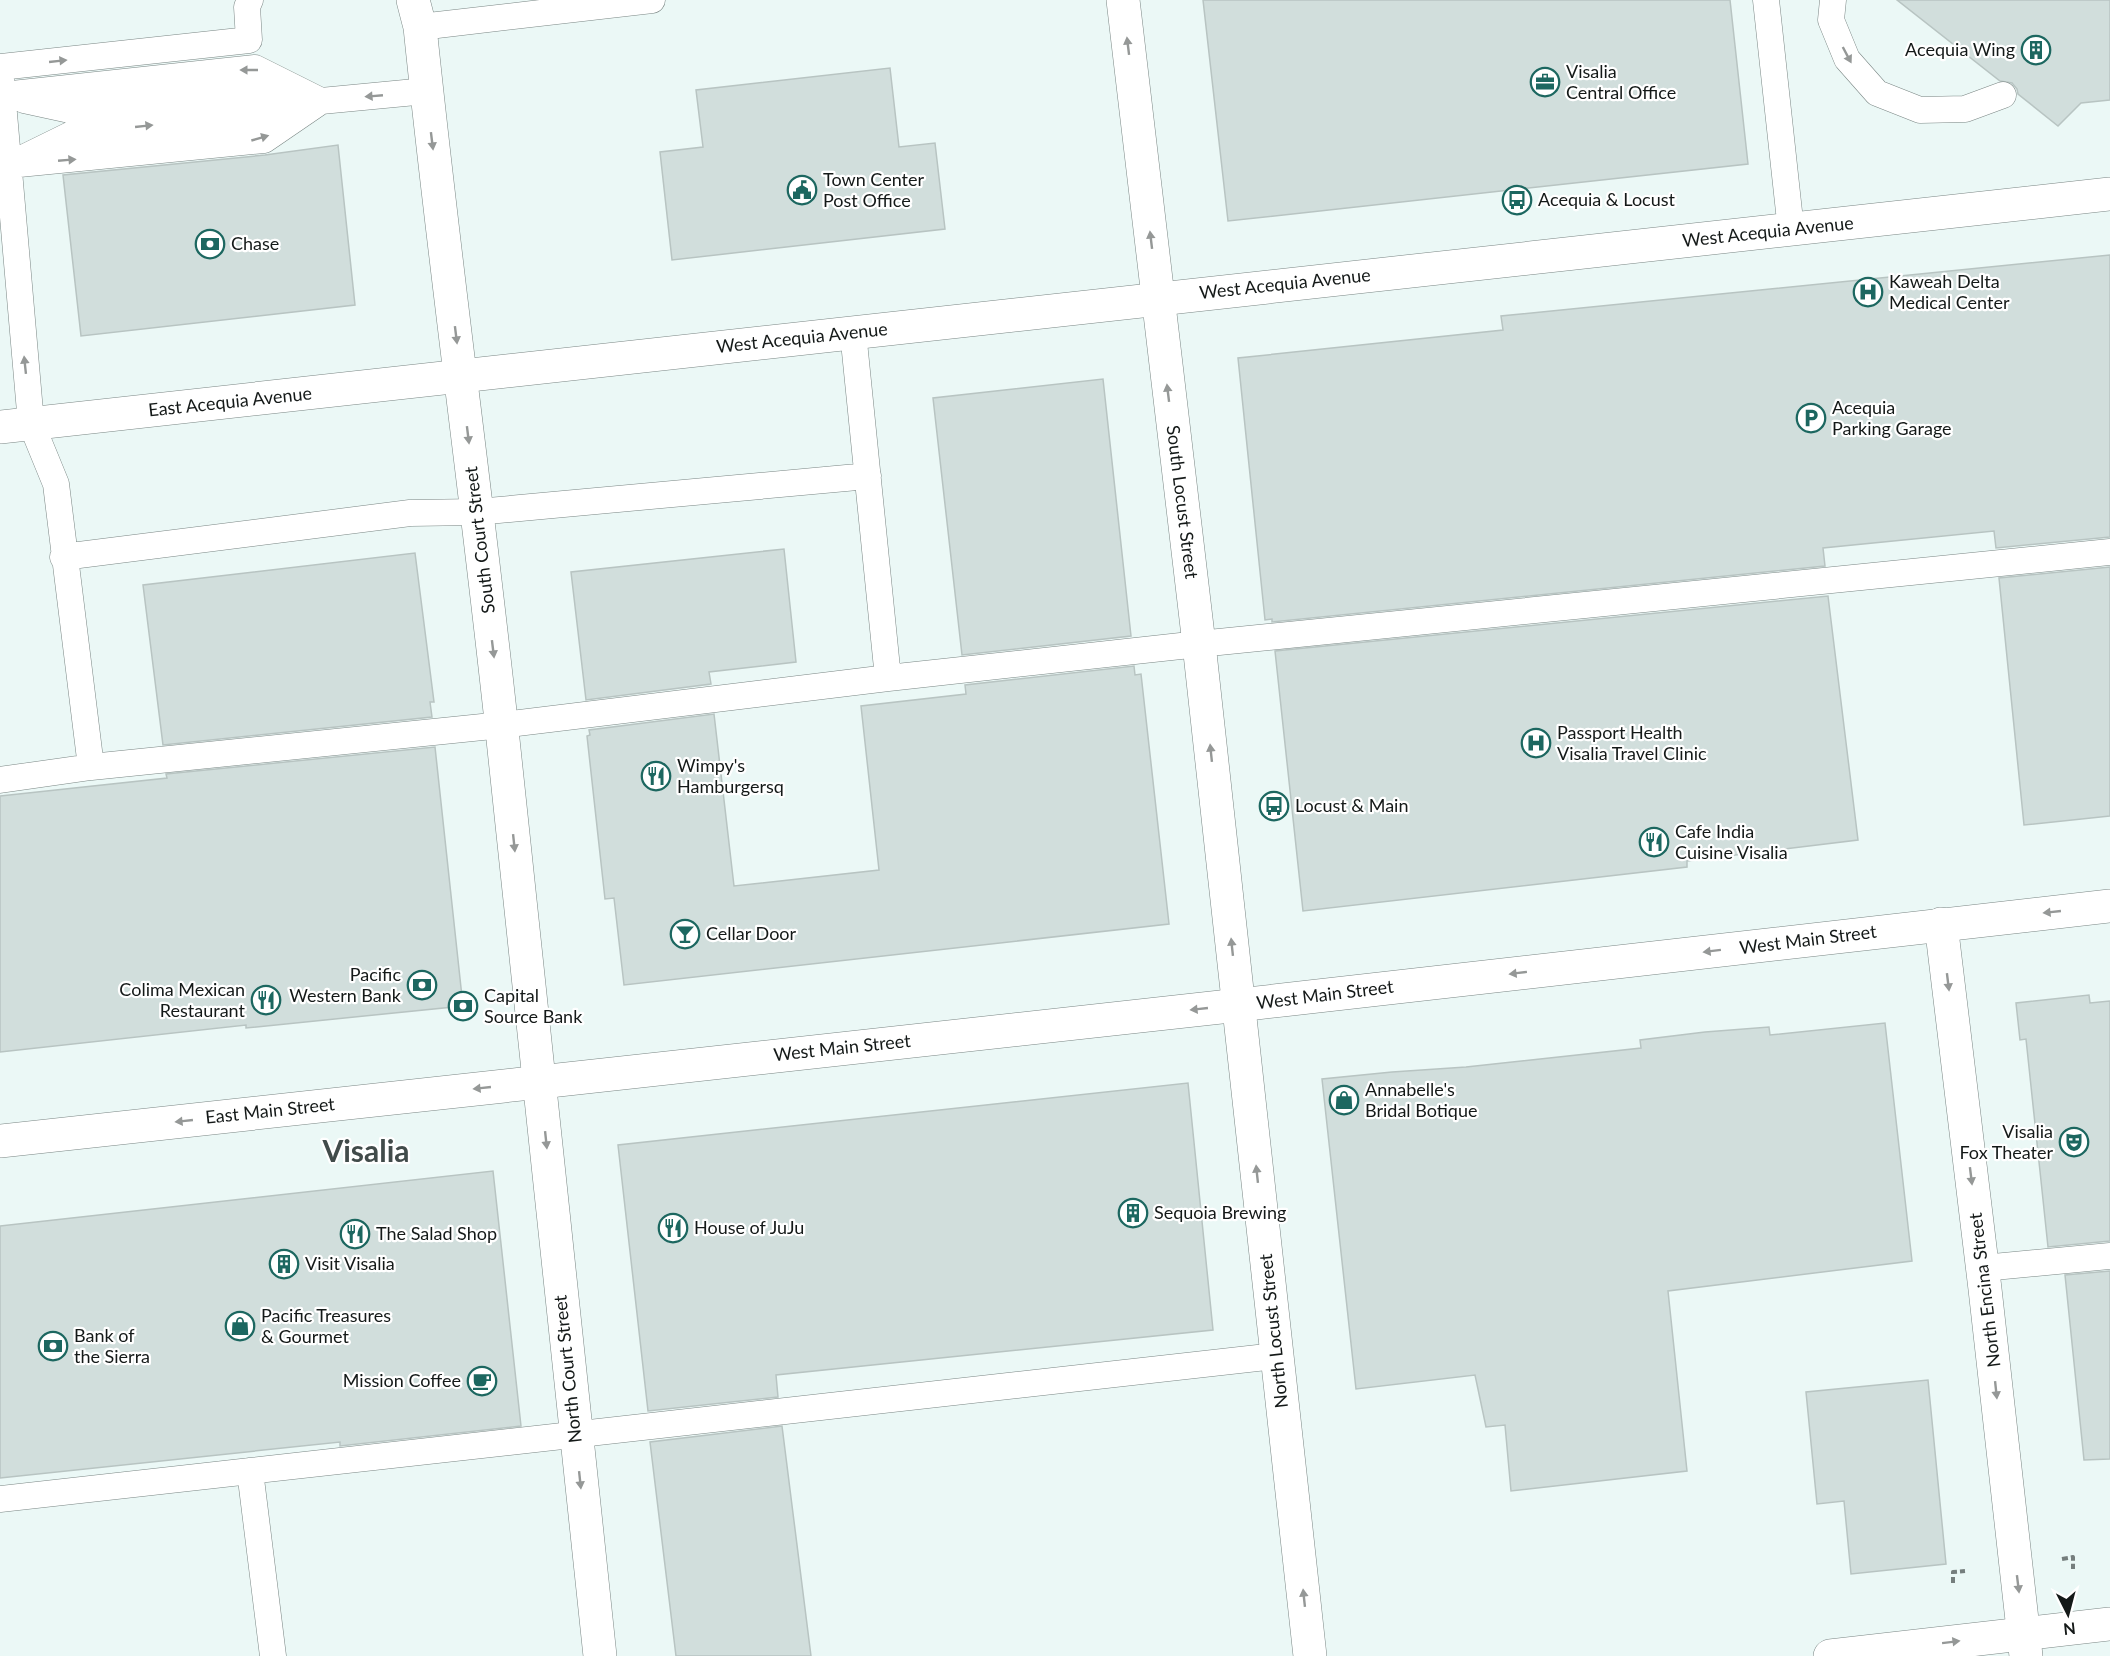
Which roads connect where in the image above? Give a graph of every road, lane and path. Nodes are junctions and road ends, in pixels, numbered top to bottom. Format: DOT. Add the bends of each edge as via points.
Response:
graph roads {
  1 [pos="250,0"];
  2 [pos="652,0"];
  3 [pos="1123,0"];
  4 [pos="1766,0"];
  5 [pos="1833,0"];
  6 [pos="416,13"];
  7 [pos="0,68"];
  8 [pos="426,91"];
  9 [pos="3,95"];
  10 [pos="2004,95"];
  11 [pos="309,100"];
  12 [pos="9,165"];
  13 [pos="2110,194"];
  14 [pos="1791,230"];
  15 [pos="1157,298"];
  16 [pos="853,332"];
  17 [pos="461,377"];
  18 [pos="15,425"];
  19 [pos="868,476"];
  20 [pos="477,512"];
  21 [pos="2110,552"];
  22 [pos="63,557"];
  23 [pos="1199,644"];
  24 [pos="888,678"];
  25 [pos="502,725"];
  26 [pos="91,767"];
  27 [pos="0,780"];
  28 [pos="2110,906"];
  29 [pos="1941,924"];
  30 [pos="1239,1005"];
  31 [pos="540,1082"];
  32 [pos="0,1141"];
  33 [pos="2110,1256"];
  34 [pos="1983,1268"];
  35 [pos="1276,1356"];
  36 [pos="574,1434"];
  37 [pos="250,1471"];
  38 [pos="0,1499"];
  39 [pos="2062,1559"];
  40 [pos="2073,1569"];
  41 [pos="1965,1571"];
  42 [pos="1953,1583"];
  43 [pos="2110,1624"];
  44 [pos="2025,1645"];
  45 [pos="1879,1653"];
  46 [pos="273,1656"];
  47 [pos="600,1656"];
  48 [pos="1310,1656"];
  49 [pos="1830,1656"];
  7 -- 1 [label="lane, one-way" via="249,40"];
  2 -- 6 [label="lane"];
  15 -- 3 [label="street, South Locust Street, one-way"];
  4 -- 14 [label="lane"];
  5 -- 10 [label="lane, one-way" via="1831,20 1847,59 1877,93 1920,110 1965,109"];
  6 -- 8 [label="street, South Court Street"];
  7 -- 9 [label="lane"];
  8 -- 11 [label="lane, one-way"];
  8 -- 17 [label="street, South Court Street, one-way"];
  11 -- 9 [label="lane, one-way" via="255,68"];
  9 -- 12 [label="lane"];
  12 -- 11 [label="lane, one-way" via="74,133"];
  18 -- 12 [label="lane, one-way" via="22,341"];
  13 -- 14 [label="street, West Acequia Avenue"];
  14 -- 15 [label="street, West Acequia Avenue"];
  15 -- 16 [label="street, West Acequia Avenue"];
  23 -- 15 [label="street, South Locust Street, one-way"];
  16 -- 17 [label="street, West Acequia Avenue"];
  16 -- 19 [label="lane"];
  17 -- 18 [label="street, East Acequia Avenue"];
  17 -- 20 [label="street, South Court Street, one-way"];
  18 -- 22 [label="lane" via="56,484"];
  19 -- 20 [label="lane"];
  19 -- 24 [label="lane"];
  20 -- 22 [label="lane" via="410,513"];
  20 -- 25 [label="street, South Court Street, one-way"];
  21 -- 23 [label="lane"];
  22 -- 26 [label="lane"];
  23 -- 24 [label="lane"];
  30 -- 23 [label="street, South Locust Street, one-way"];
  24 -- 25 [label="lane"];
  25 -- 26 [label="lane"];
  25 -- 31 [label="street, South Court Street, one-way"];
  26 -- 27 [label="lane"];
  28 -- 29 [label="street, West Main Street, one-way"];
  29 -- 30 [label="street, West Main Street, one-way"];
  29 -- 34 [label="street, North Encina Street, one-way"];
  30 -- 31 [label="street, West Main Street, one-way"];
  35 -- 30 [label="street, North Locust Street, one-way"];
  31 -- 32 [label="street, East Main Street, one-way"];
  31 -- 36 [label="street, North Court Street, one-way"];
  33 -- 34 [label="lane"];
  34 -- 44 [label="street, North Encina Street, one-way"];
  35 -- 36 [label="lane"];
  48 -- 35 [label="street, North Locust Street, one-way"];
  36 -- 37 [label="lane"];
  36 -- 47 [label="street, North Court Street, one-way"];
  37 -- 38 [label="lane"];
  37 -- 46 [label="lane"];
  39 -- 40 [label="path" via="2073,1557"];
  41 -- 42 [label="path" via="1953,1572"];
  43 -- 44 [label="street"];
  45 -- 44 [label="street, one-way"];
  45 -- 49 [label="street"];
}
